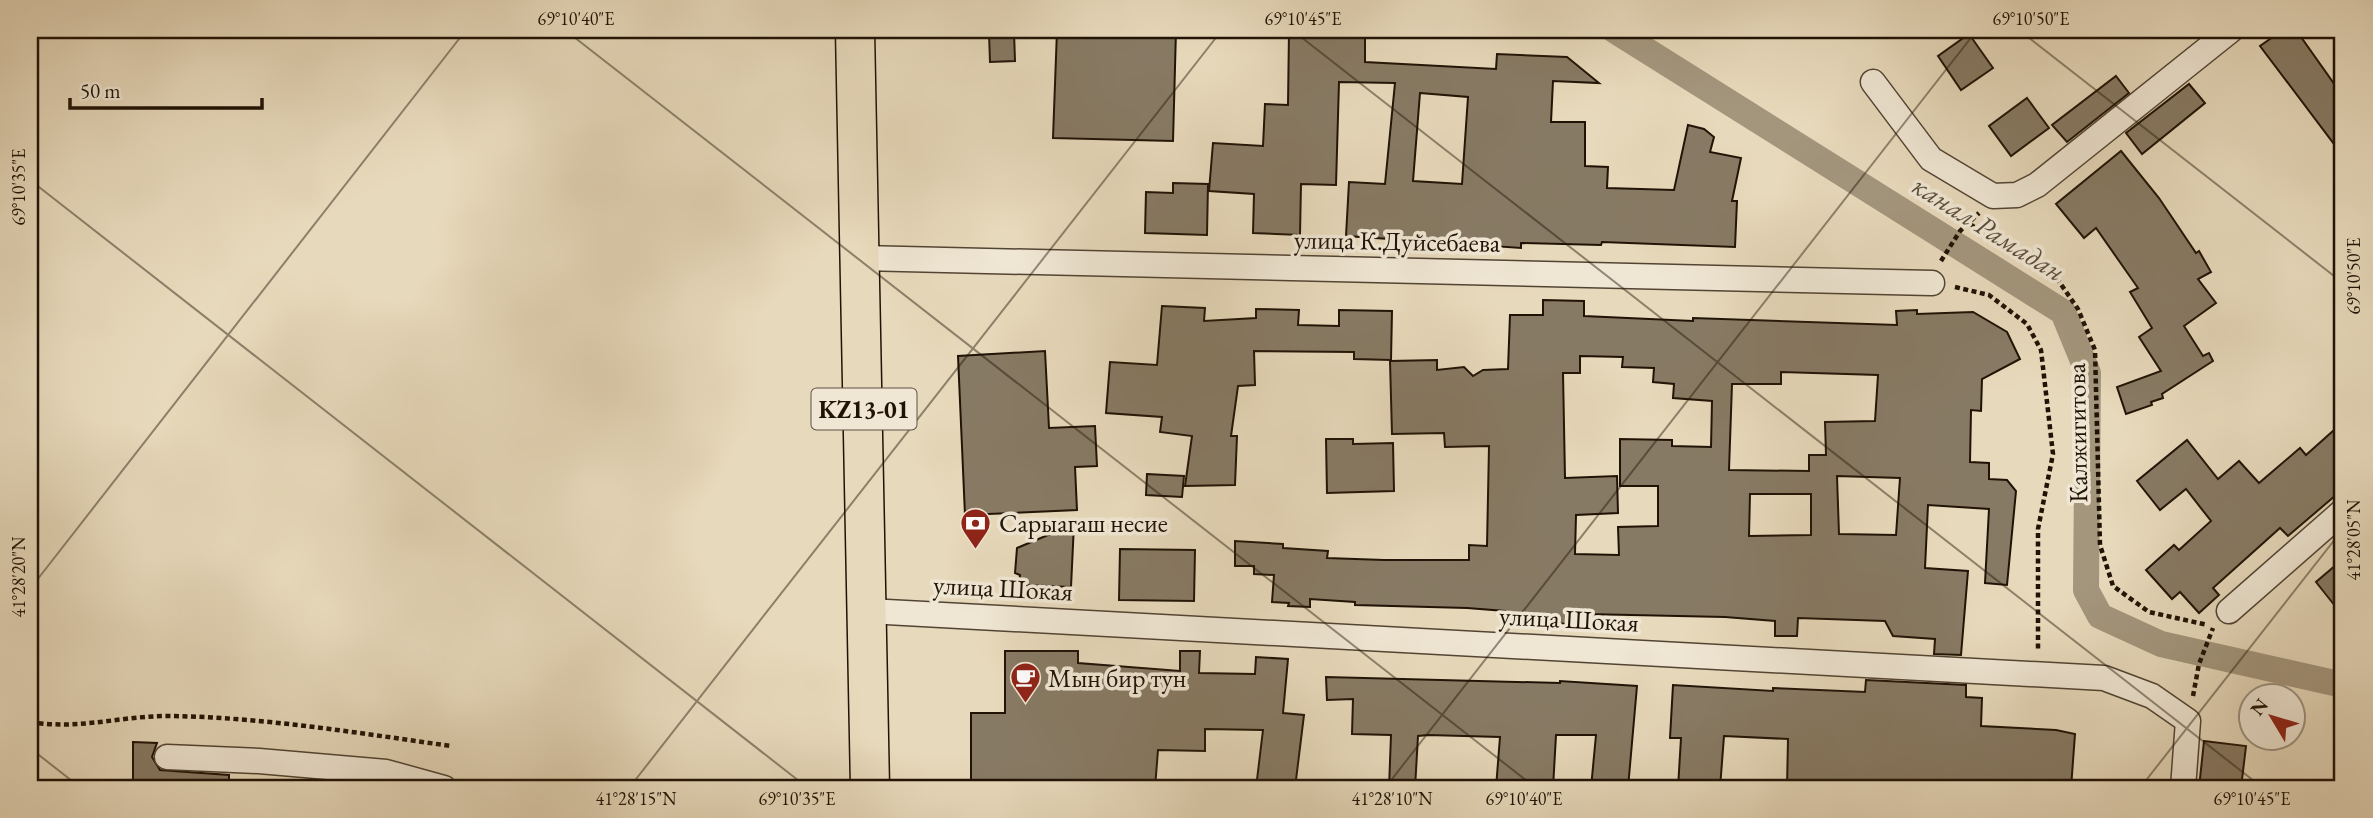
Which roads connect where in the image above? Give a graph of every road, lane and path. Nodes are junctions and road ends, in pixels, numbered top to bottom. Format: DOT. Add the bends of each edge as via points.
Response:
graph roads {
  1 [pos="855,30"];
  2 [pos="2231,30"];
  3 [pos="1872,82"];
  4 [pos="1970,224"];
  5 [pos="1960,231"];
  6 [pos="1946,249"];
  7 [pos="862,258"];
  8 [pos="1932,283"];
  9 [pos="2343,511"];
  10 [pos="868,611"];
  11 [pos="2222,618"];
  12 [pos="2208,638"];
  13 [pos="2199,664"];
  14 [pos="2039,675"];
  15 [pos="30,722"];
  16 [pos="451,746"];
  17 [pos="167,757"];
  18 [pos="444,788"];
  19 [pos="870,788"];
  20 [pos="2183,788"];
  1 -- 7 [label="highway, KZ13-01"];
  2 -- 3 [label="street" via="2037,186 2017,195 1993,196 1931,159"];
  4 -- 11 [label="path, Калжигитова" via="2058,280 2095,350 2100,545 2113,586 2149,612"];
  5 -- 6 [label="path"];
  7 -- 8 [label="street, улица К.Дуйсебаева"];
  7 -- 10 [label="highway, KZ13-01"];
  8 -- 14 [label="path" via="1989,295 2026,324 2041,350 2053,454 2038,529"];
  9 -- 11 [label="street"];
  10 -- 14 [label="street, улица Шокая"];
  10 -- 19 [label="highway, KZ13-01"];
  12 -- 13 [label="path"];
  14 -- 20 [label="street, улица Шокая" via="2104,678 2152,696 2188,721"];
  15 -- 16 [label="path" via="62,727 167,716 321,727"];
  17 -- 18 [label="street" via="386,772"];
}
